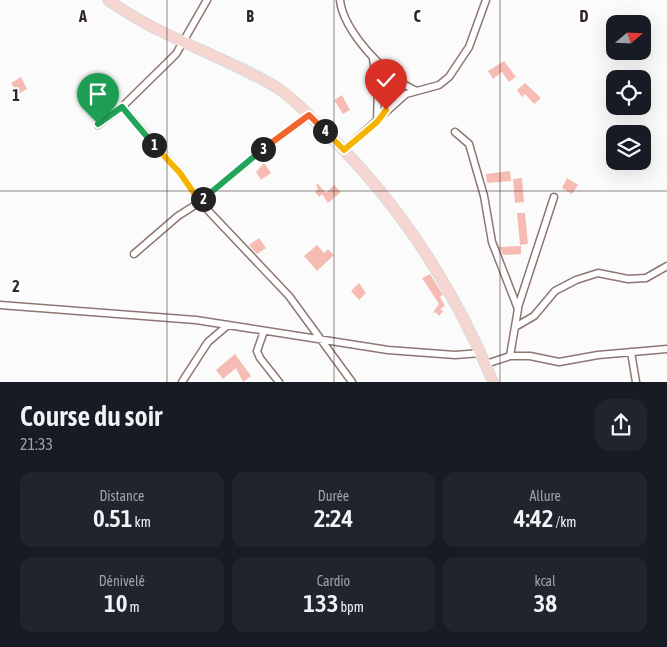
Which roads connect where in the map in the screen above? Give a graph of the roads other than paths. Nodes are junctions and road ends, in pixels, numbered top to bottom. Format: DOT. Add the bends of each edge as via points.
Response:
graph roads {
  1 [pos="108,0"];
  2 [pos="207,0"];
  3 [pos="340,0"];
  4 [pos="486,0"];
  5 [pos="184,42"];
  6 [pos="373,59"];
  7 [pos="417,91"];
  8 [pos="122,107"];
  9 [pos="309,115"];
  10 [pos="377,122"];
  11 [pos="98,124"];
  12 [pos="455,132"];
  13 [pos="344,150"];
  14 [pos="554,197"];
  15 [pos="200,202"];
  16 [pos="134,254"];
  17 [pos="667,266"];
  18 [pos="0,305"];
  19 [pos="518,309"];
  20 [pos="228,325"];
  21 [pos="515,327"];
  22 [pos="264,331"];
  23 [pos="319,340"];
  24 [pos="667,349"];
  25 [pos="631,352"];
  26 [pos="481,353"];
  27 [pos="510,356"];
  28 [pos="486,364"];
  29 [pos="182,382"];
  30 [pos="279,382"];
  31 [pos="352,382"];
  32 [pos="493,382"];
  33 [pos="636,382"];
  1 -- 5 [label="main road"];
  2 -- 5 [label="street"];
  3 -- 6 [label="street" via="345,18"];
  4 -- 7 [label="street" via="468,47 449,77 439,86"];
  5 -- 8 [label="street"];
  5 -- 9 [label="main road" via="276,88"];
  6 -- 7 [label="street"];
  6 -- 10 [label="street" via="378,87"];
  7 -- 10 [label="street" via="406,94"];
  8 -- 11 [label="street"];
  8 -- 15 [label="street" via="180,173"];
  9 -- 13 [label="main road"];
  9 -- 15 [label="street"];
  10 -- 13 [label="street"];
  12 -- 19 [label="street" via="469,144 484,196 492,242"];
  13 -- 26 [label="main road" via="412,231"];
  14 -- 19 [label="street"];
  15 -- 16 [label="street" via="178,216"];
  15 -- 23 [label="street" via="289,296"];
  17 -- 21 [label="street" via="646,278 628,279 598,273 576,280 555,290 534,316"];
  18 -- 20 [label="street"];
  19 -- 21 [label="street"];
  20 -- 22 [label="street"];
  20 -- 29 [label="street" via="208,342"];
  21 -- 27 [label="street"];
  22 -- 23 [label="street"];
  22 -- 30 [label="street" via="257,351"];
  23 -- 26 [label="street" via="388,350 455,355"];
  23 -- 31 [label="street"];
  24 -- 25 [label="street"];
  25 -- 27 [label="street" via="559,362"];
  25 -- 33 [label="street"];
  26 -- 28 [label="main road"];
  27 -- 28 [label="street"];
  28 -- 32 [label="main road"];
}
